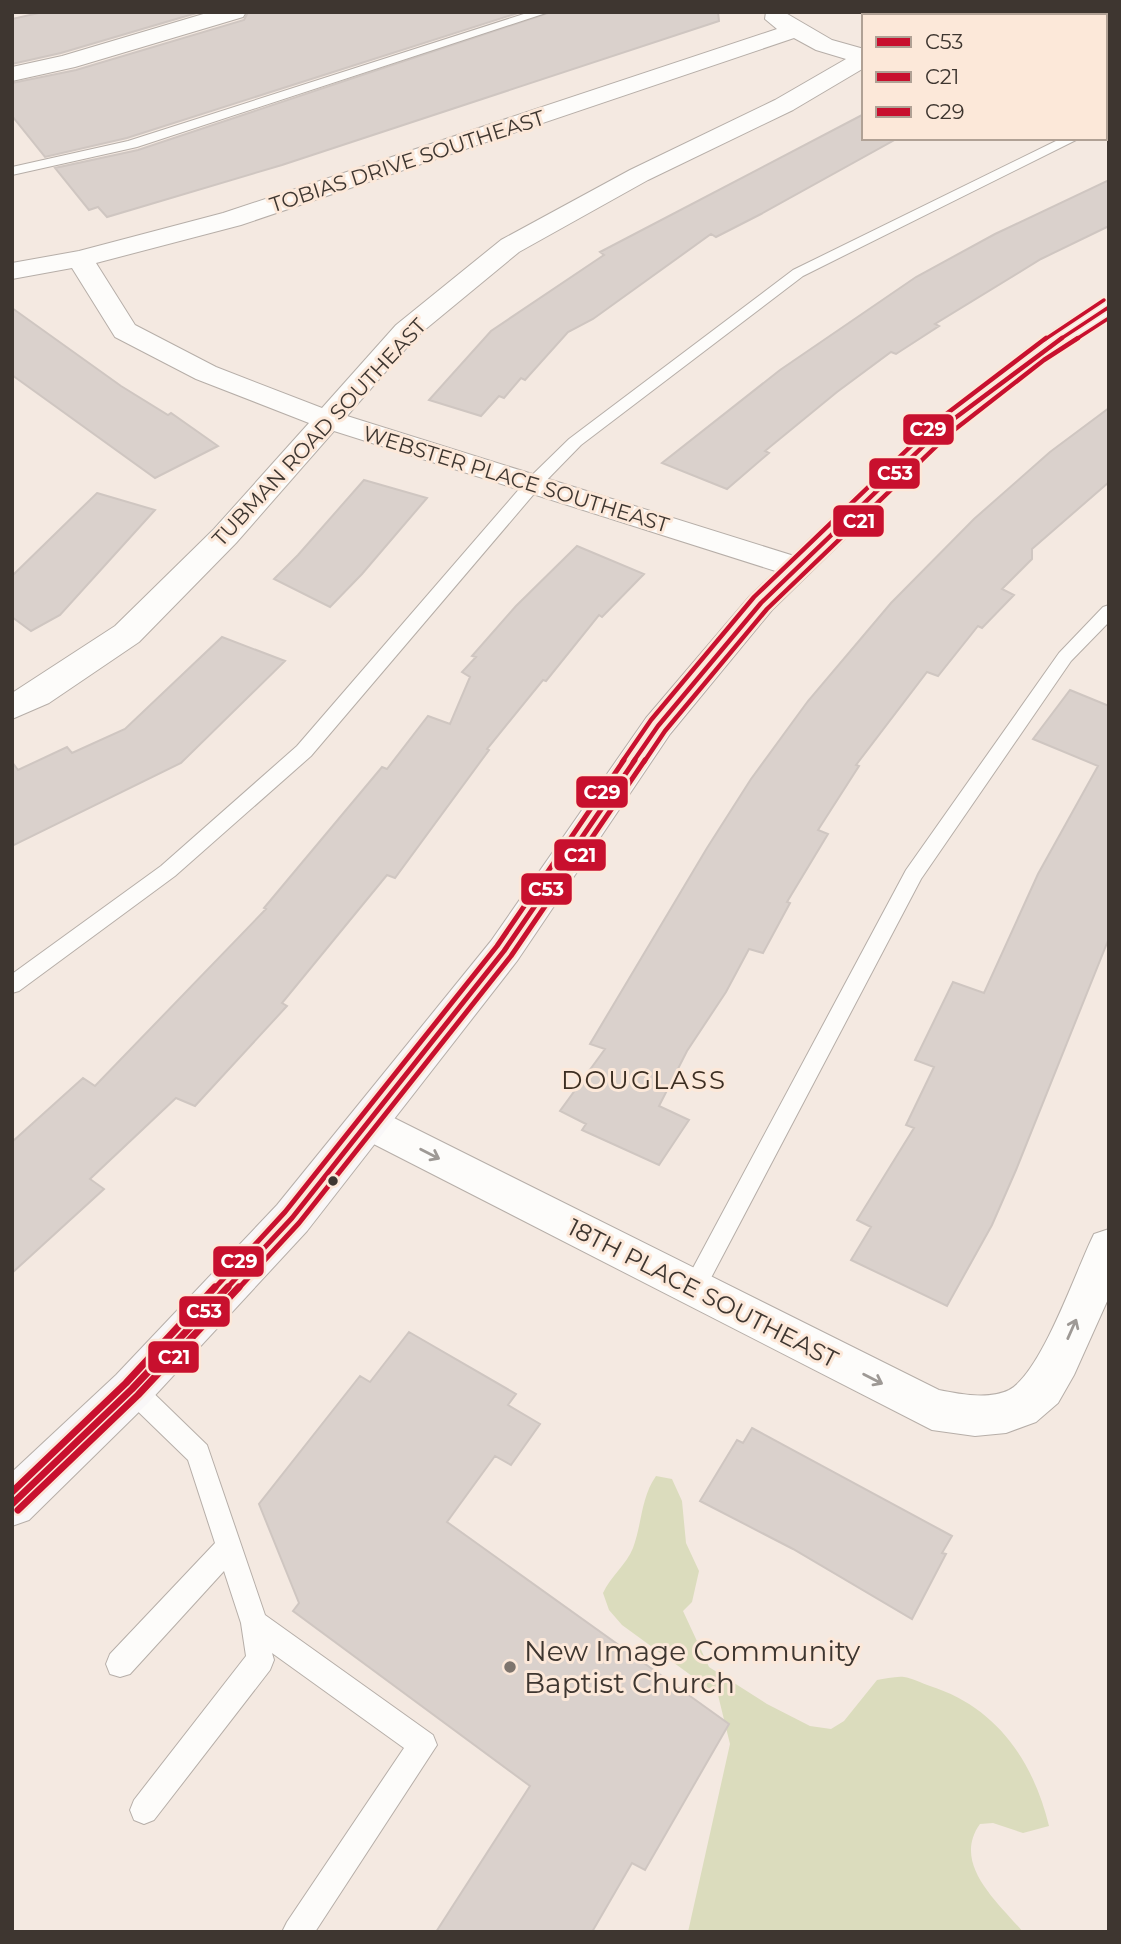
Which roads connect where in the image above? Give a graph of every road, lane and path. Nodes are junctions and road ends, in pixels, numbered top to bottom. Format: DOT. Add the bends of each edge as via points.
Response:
graph roads {
  1 [pos="235,12"];
  2 [pos="543,12"];
  3 [pos="775,12"];
  4 [pos="796,30"];
  5 [pos="862,57"];
  6 [pos="862,59"];
  7 [pos="12,74"];
  8 [pos="1069,140"];
  9 [pos="12,171"];
  10 [pos="80,260"];
  11 [pos="12,271"];
  12 [pos="1109,307"];
  13 [pos="328,420"];
  14 [pos="533,484"];
  15 [pos="796,567"];
  16 [pos="1109,611"];
  17 [pos="12,707"];
  18 [pos="12,985"];
  19 [pos="370,1123"];
  20 [pos="1109,1247"];
  21 [pos="694,1288"];
  22 [pos="132,1390"];
  23 [pos="12,1504"];
  24 [pos="229,1546"];
  25 [pos="254,1623"];
  26 [pos="120,1664"];
  27 [pos="144,1811"];
  28 [pos="297,1932"];
  1 -- 7 [label="street"];
  2 -- 9 [label="lane" via="132,144"];
  3 -- 4 [label="street" via="776,19"];
  4 -- 5 [label="street"];
  4 -- 10 [label="street, TOBIAS DRIVE SOUTHEAST" via="232,219"];
  6 -- 13 [label="street, TUBMAN ROAD SOUTHEAST" via="784,105 639,175 510,246 407,331"];
  8 -- 14 [label="lane" via="798,273 575,442"];
  10 -- 11 [label="street, TOBIAS DRIVE SOUTHEAST"];
  10 -- 13 [label="street, WEBSTER PLACE SOUTHEAST" via="125,331 206,373"];
  12 -- 15 [label="main road" via="1029,360 943,427"];
  13 -- 14 [label="street, WEBSTER PLACE SOUTHEAST"];
  13 -- 17 [label="street, TUBMAN ROAD SOUTHEAST" via="225,536 127,634"];
  14 -- 15 [label="street, WEBSTER PLACE SOUTHEAST"];
  14 -- 18 [label="lane" via="304,751 168,871"];
  15 -- 19 [label="main road" via="658,726 504,951"];
  16 -- 21 [label="lane" via="1065,657 913,875"];
  19 -- 21 [label="street, 18TH PLACE SOUTHEAST, one-way"];
  19 -- 22 [label="main road" via="292,1219"];
  21 -- 20 [label="street, 18TH PLACE SOUTHEAST, one-way" via="932,1409 958,1415 998,1415 1042,1390"];
  22 -- 23 [label="main road"];
  22 -- 24 [label="lane" via="198,1452"];
  24 -- 25 [label="lane"];
  24 -- 26 [label="lane"];
  25 -- 27 [label="lane" via="260,1660"];
  25 -- 28 [label="lane" via="423,1745"];
}
